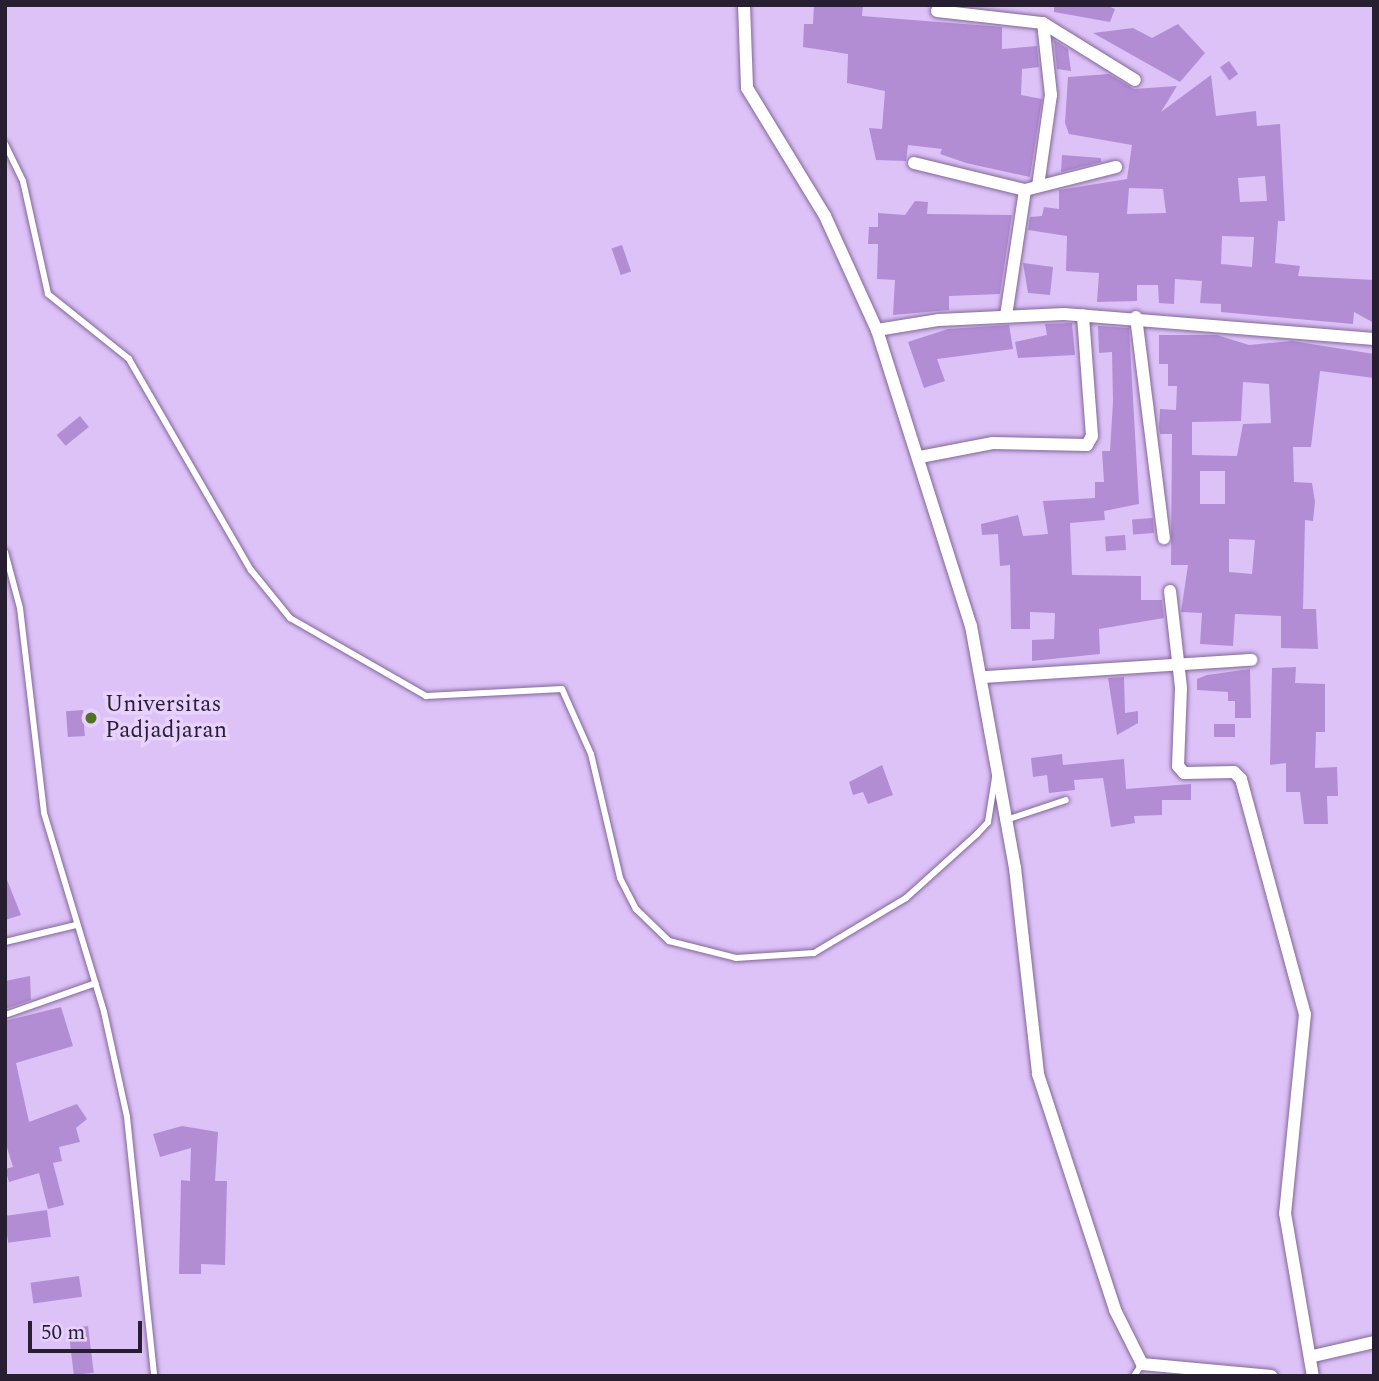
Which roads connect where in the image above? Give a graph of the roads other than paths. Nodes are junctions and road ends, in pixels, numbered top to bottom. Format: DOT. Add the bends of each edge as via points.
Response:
graph roads {
  1 [pos="744,5"];
  2 [pos="937,11"];
  3 [pos="1043,23"];
  4 [pos="1135,80"];
  5 [pos="5,144"];
  6 [pos="914,163"];
  7 [pos="1116,167"];
  8 [pos="1038,186"];
  9 [pos="1025,190"];
  10 [pos="1083,315"];
  11 [pos="1006,316"];
  12 [pos="1136,317"];
  13 [pos="877,331"];
  14 [pos="1374,339"];
  15 [pos="920,457"];
  16 [pos="1164,538"];
  17 [pos="5,551"];
  18 [pos="1170,591"];
  19 [pos="1251,660"];
  20 [pos="1178,665"];
  21 [pos="985,677"];
  22 [pos="995,742"];
  23 [pos="1066,800"];
  24 [pos="1004,820"];
  25 [pos="76,925"];
  26 [pos="5,942"];
  27 [pos="96,983"];
  28 [pos="5,1015"];
  29 [pos="1374,1342"];
  30 [pos="1313,1356"];
  31 [pos="1142,1364"];
  32 [pos="155,1376"];
  33 [pos="1134,1376"];
  34 [pos="1271,1376"];
  35 [pos="1313,1376"];
  1 -- 13 [label="street" via="747,88 825,216"];
  2 -- 3 [label="street"];
  3 -- 4 [label="street"];
  3 -- 8 [label="street" via="1051,95"];
  5 -- 22 [label="lane" via="23,181 48,294 129,359 251,570 290,618 426,696 562,689 591,754 620,878 636,909 669,941 736,958 814,953 906,898 988,822"];
  6 -- 9 [label="street"];
  7 -- 8 [label="street"];
  8 -- 9 [label="street"];
  9 -- 11 [label="street"];
  10 -- 11 [label="street"];
  10 -- 12 [label="street"];
  10 -- 15 [label="street" via="1092,436 1087,445 993,443"];
  11 -- 13 [label="street"];
  12 -- 14 [label="street"];
  12 -- 16 [label="street"];
  13 -- 15 [label="street"];
  15 -- 21 [label="street"];
  17 -- 25 [label="lane" via="20,608 44,813"];
  18 -- 20 [label="street"];
  19 -- 20 [label="street"];
  20 -- 21 [label="street"];
  20 -- 30 [label="street" via="1178,766 1184,773 1234,772 1241,779 1305,1014 1285,1213"];
  21 -- 22 [label="street"];
  22 -- 24 [label="street"];
  23 -- 24 [label="lane"];
  24 -- 31 [label="street" via="1038,1074 1073,1193"];
  25 -- 26 [label="lane"];
  25 -- 27 [label="lane"];
  27 -- 28 [label="lane"];
  27 -- 32 [label="lane" via="127,1117"];
  29 -- 30 [label="street"];
  30 -- 35 [label="street"];
  31 -- 33 [label="lane"];
  31 -- 34 [label="street"];
}
